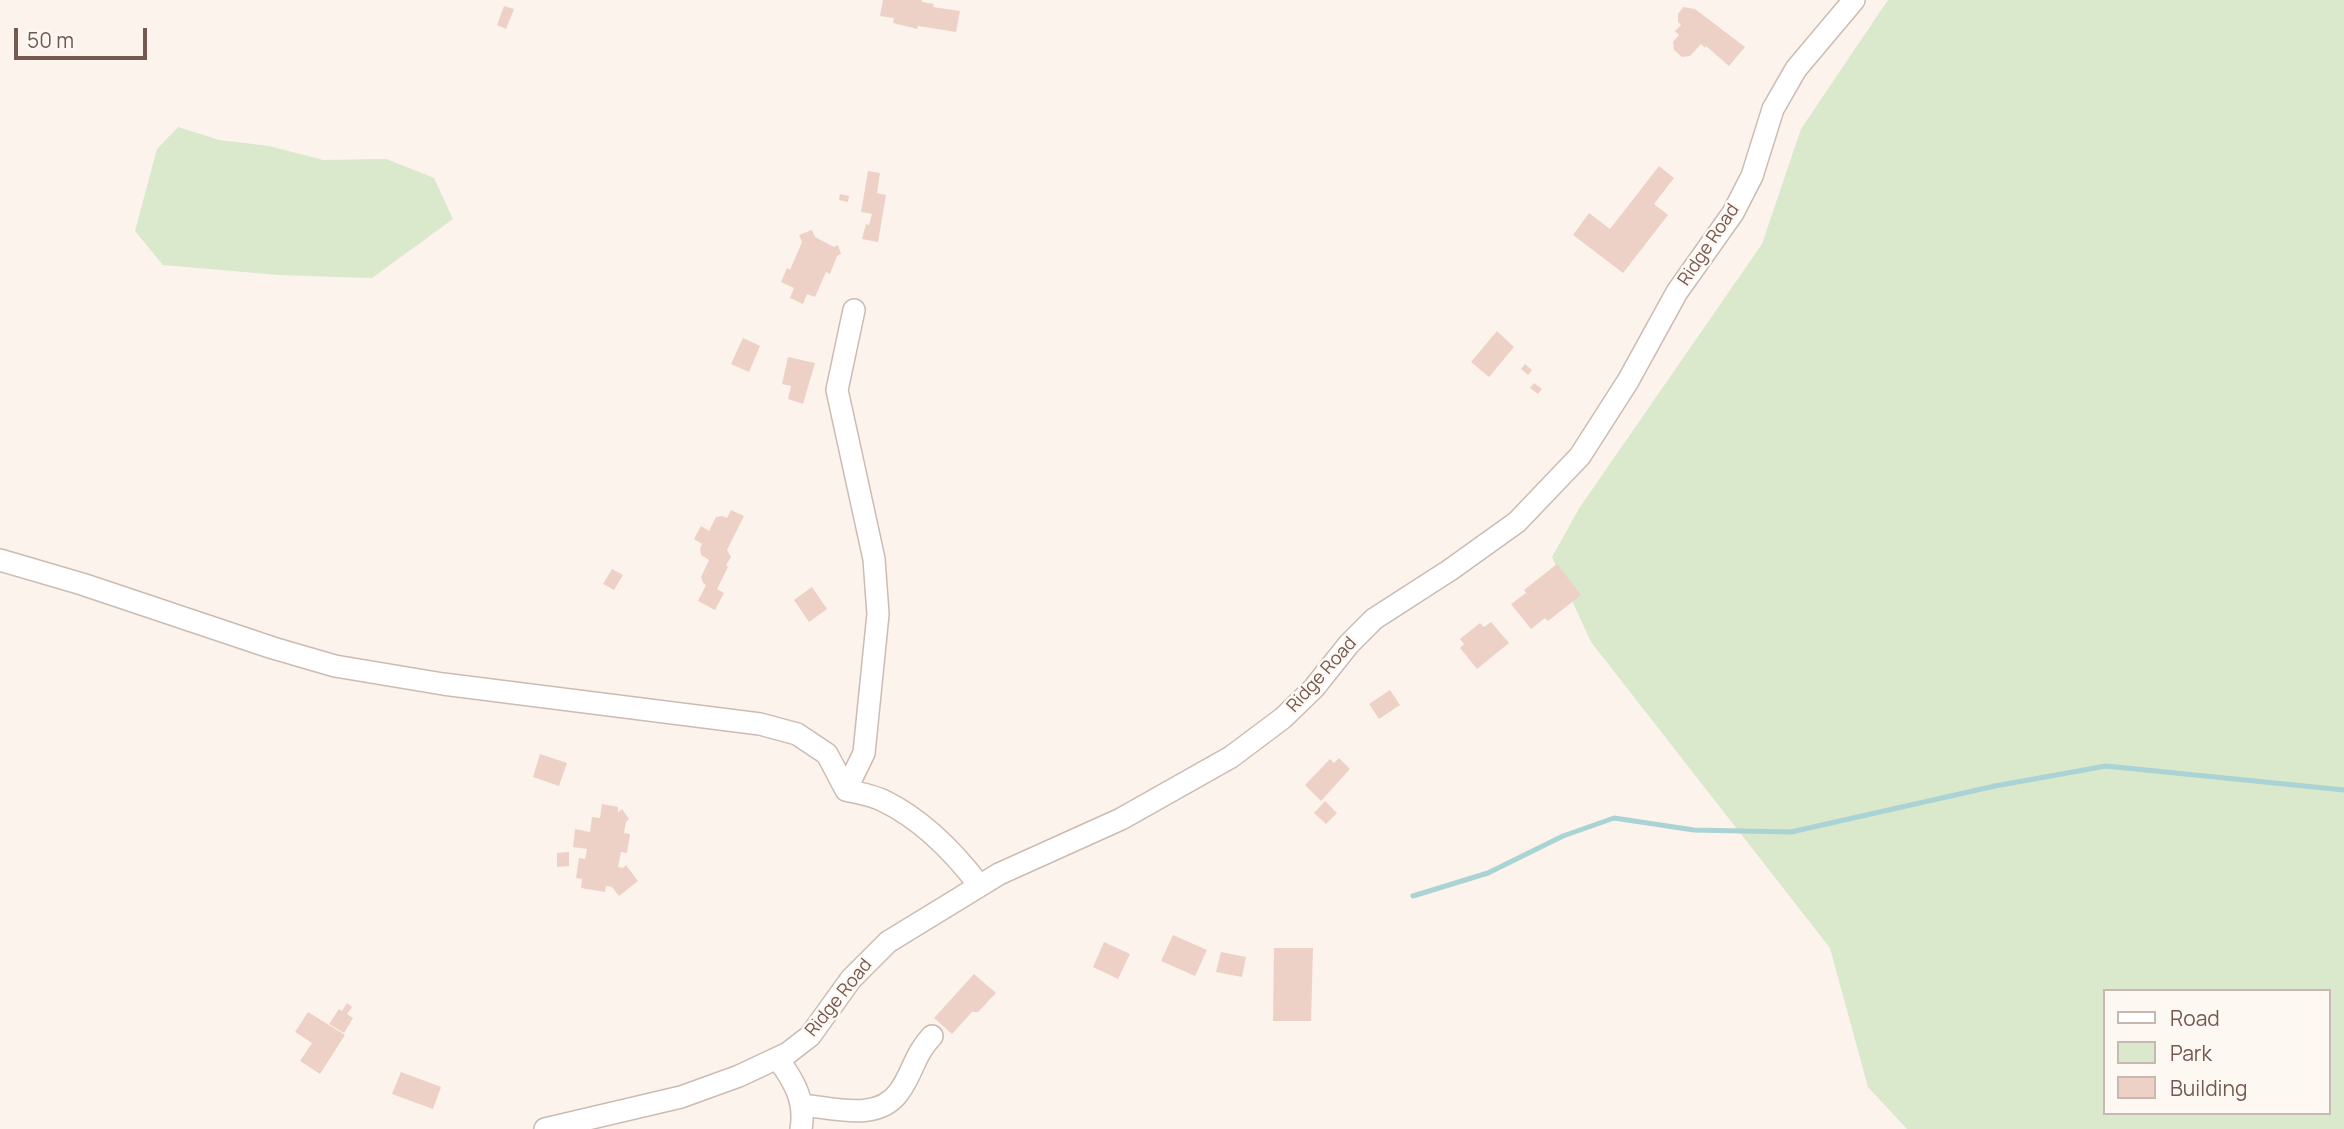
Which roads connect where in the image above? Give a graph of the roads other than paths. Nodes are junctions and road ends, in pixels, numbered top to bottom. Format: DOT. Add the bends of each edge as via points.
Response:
graph roads {
  1 [pos="1854,0"];
  2 [pos="854,310"];
  3 [pos="0,560"];
  4 [pos="846,790"];
  5 [pos="979,886"];
  6 [pos="932,1036"];
  7 [pos="778,1059"];
  8 [pos="802,1105"];
  9 [pos="545,1129"];
  10 [pos="801,1129"];
  1 -- 5 [label="street, Ridge Road" via="1796,69 1773,110 1752,176 1733,213 1677,292 1628,382 1580,456 1517,522 1374,619 1298,704 1231,757 1121,819"];
  2 -- 4 [label="street" via="837,390 874,559 878,614 864,753"];
  3 -- 4 [label="street" via="335,666 760,724 797,734 827,754"];
  4 -- 5 [label="street" via="882,800 923,824"];
  5 -- 7 [label="street, Ridge Road" via="874,954 810,1036"];
  6 -- 8 [label="street" via="888,1103 856,1112"];
  7 -- 8 [label="street" via="794,1081"];
  7 -- 9 [label="street, Ridge Road" via="681,1097"];
  8 -- 10 [label="street"];
}
